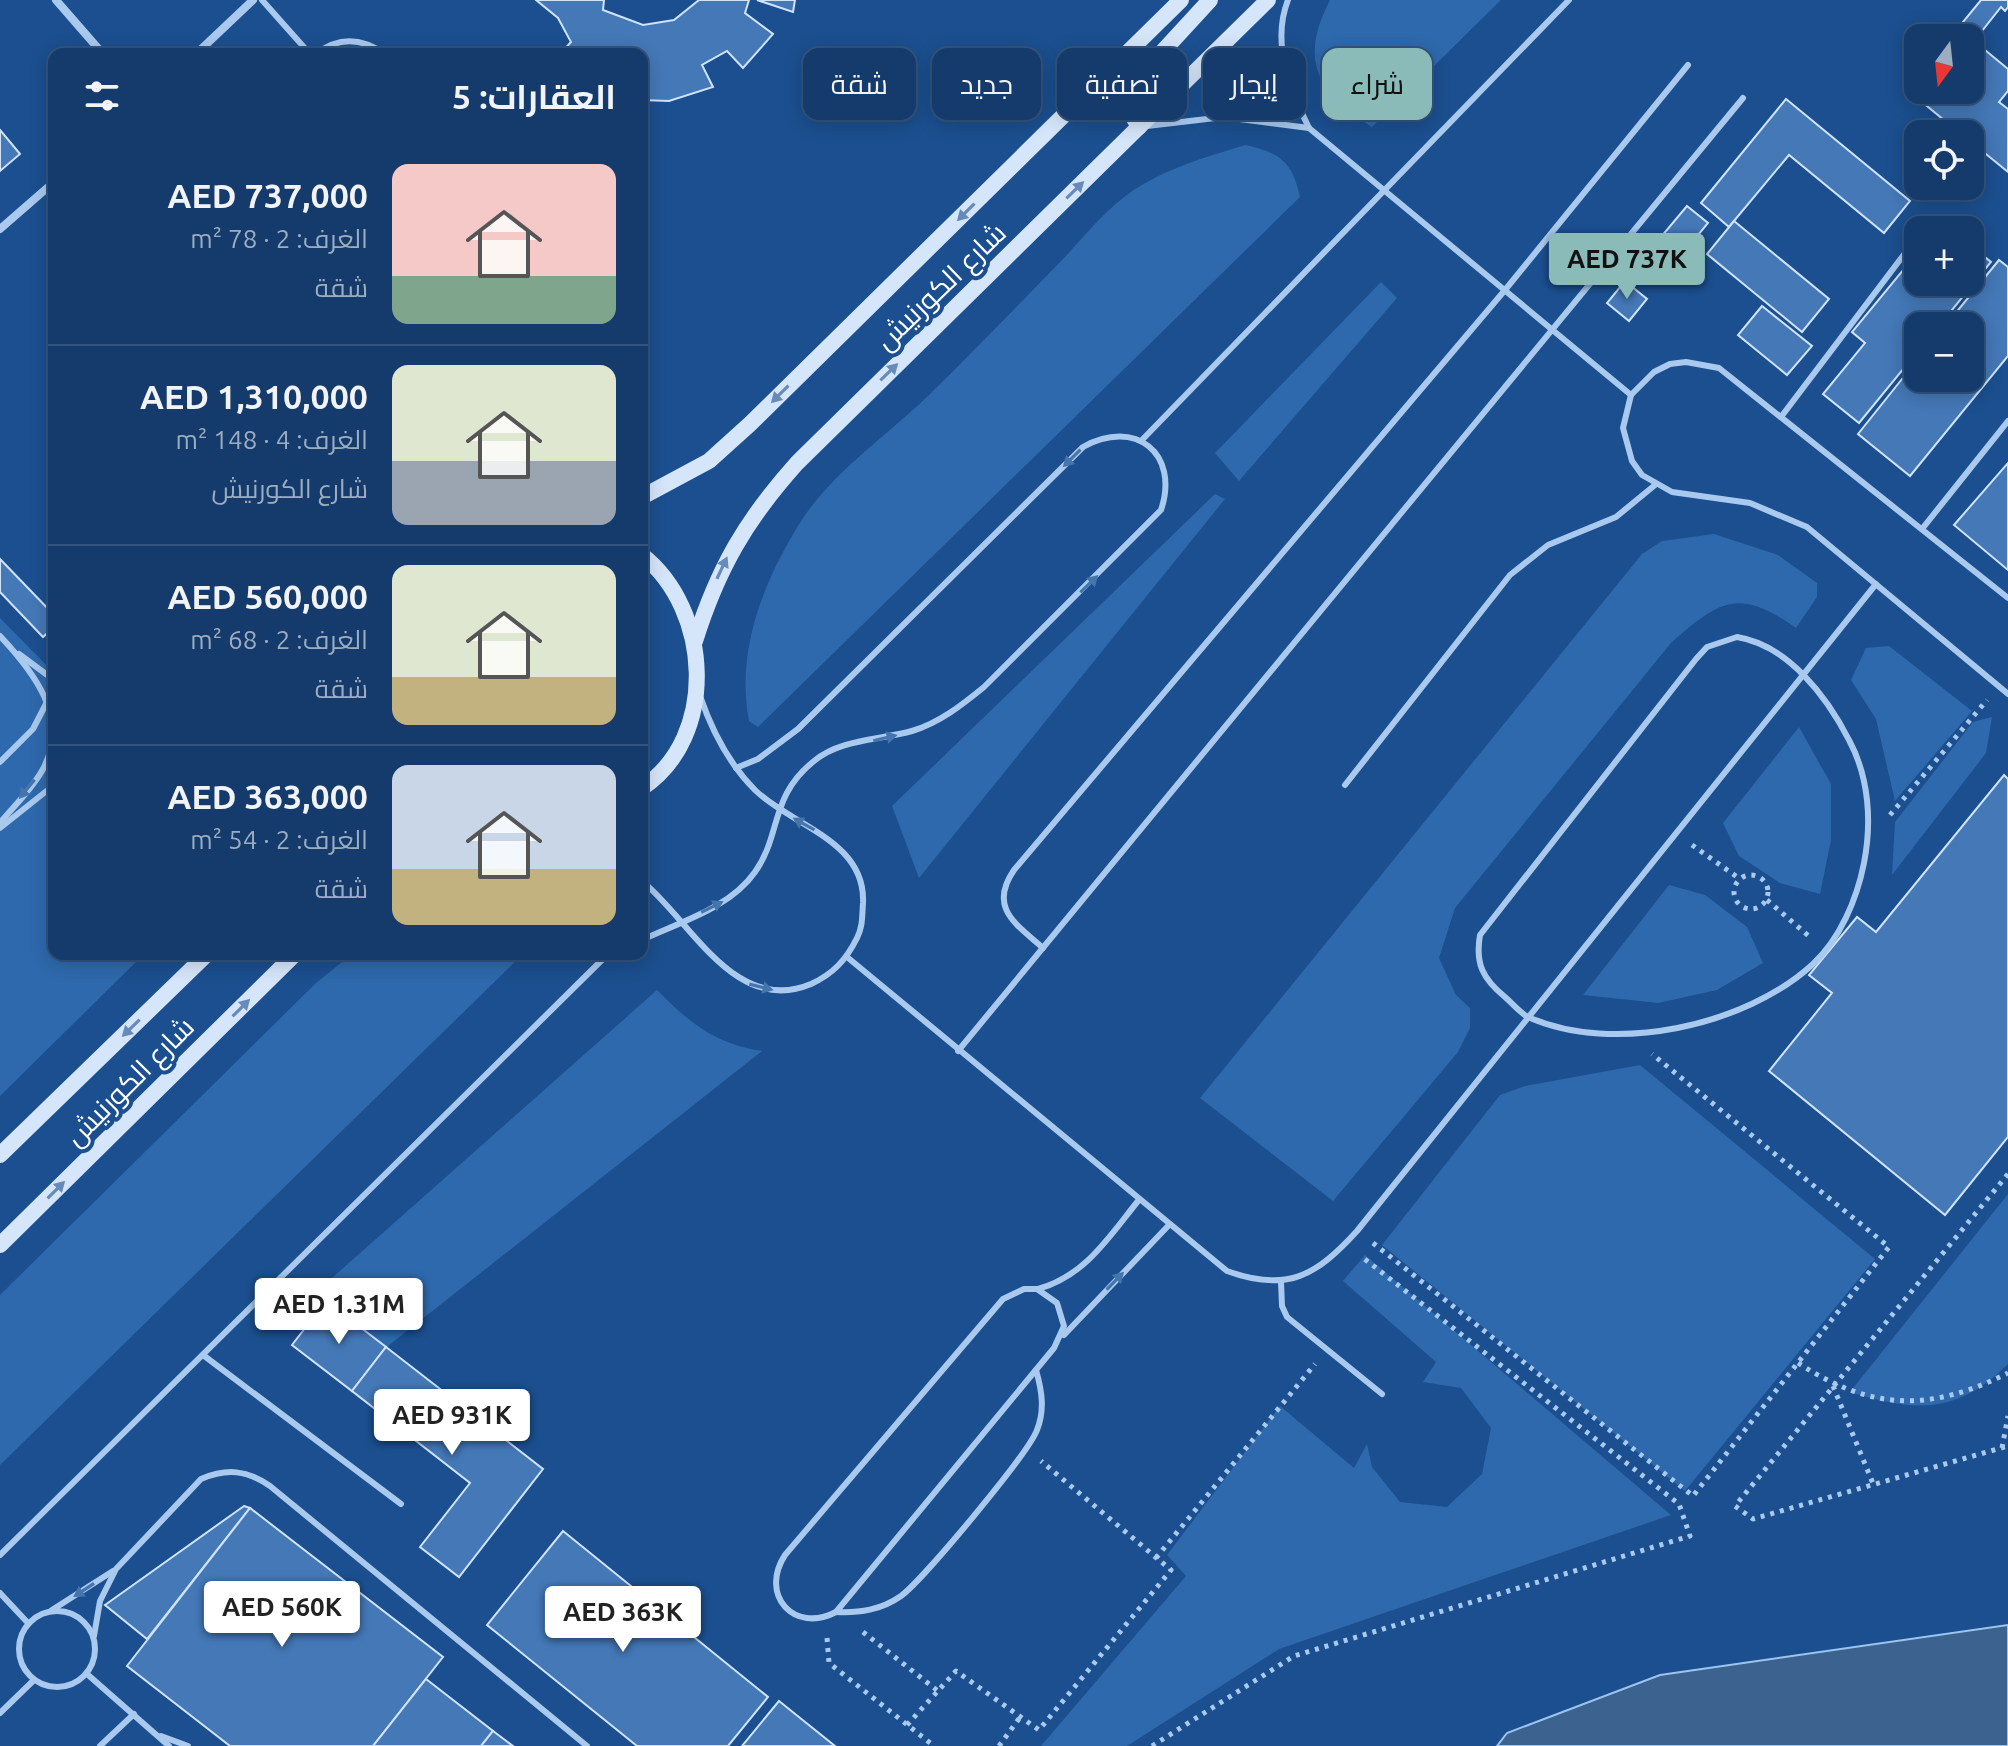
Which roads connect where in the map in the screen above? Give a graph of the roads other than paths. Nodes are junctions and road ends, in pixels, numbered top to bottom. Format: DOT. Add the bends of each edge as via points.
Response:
graph roads {
  1 [pos="56,0"];
  2 [pos="253,0"];
  3 [pos="262,0"];
  4 [pos="1181,0"];
  5 [pos="1210,0"];
  6 [pos="1268,0"];
  7 [pos="1288,0"];
  8 [pos="1569,0"];
  9 [pos="98,48"];
  10 [pos="202,48"];
  11 [pos="305,48"];
  12 [pos="327,48"];
  13 [pos="373,48"];
  14 [pos="1688,65"];
  15 [pos="1743,98"];
  16 [pos="1139,127"];
  17 [pos="1309,128"];
  18 [pos="48,187"];
  19 [pos="1385,190"];
  20 [pos="0,229"];
  21 [pos="1904,254"];
  22 [pos="1505,290"];
  23 [pos="1553,330"];
  24 [pos="1631,395"];
  25 [pos="1781,417"];
  26 [pos="2008,421"];
  27 [pos="1141,441"];
  28 [pos="1655,485"];
  29 [pos="648,494"];
  30 [pos="1922,529"];
  31 [pos="648,562"];
  32 [pos="1876,584"];
  33 [pos="2008,598"];
  34 [pos="0,636"];
  35 [pos="695,641"];
  36 [pos="10,647"];
  37 [pos="1803,675"];
  38 [pos="48,676"];
  39 [pos="698,688"];
  40 [pos="2008,694"];
  41 [pos="48,700"];
  42 [pos="48,753"];
  43 [pos="0,762"];
  44 [pos="736,768"];
  45 [pos="648,784"];
  46 [pos="1345,785"];
  47 [pos="48,789"];
  48 [pos="778,809"];
  49 [pos="0,825"];
  50 [pos="648,887"];
  51 [pos="684,921"];
  52 [pos="648,937"];
  53 [pos="1043,948"];
  54 [pos="847,957"];
  55 [pos="201,960"];
  56 [pos="289,960"];
  57 [pos="604,960"];
  58 [pos="1527,1016"];
  59 [pos="958,1051"];
  60 [pos="0,1155"];
  61 [pos="1138,1201"];
  62 [pos="1169,1225"];
  63 [pos="0,1245"];
  64 [pos="1281,1282"];
  65 [pos="1037,1289"];
  66 [pos="1061,1337"];
  67 [pos="203,1355"];
  68 [pos="1036,1370"];
  69 [pos="1382,1394"];
  70 [pos="401,1504"];
  71 [pos="0,1555"];
  72 [pos="116,1569"];
  73 [pos="0,1593"];
  74 [pos="51,1611"];
  75 [pos="836,1612"];
  76 [pos="28,1623"];
  77 [pos="94,1636"];
  78 [pos="87,1674"];
  79 [pos="34,1680"];
  80 [pos="0,1713"];
  81 [pos="134,1714"];
  82 [pos="161,1736"];
  83 [pos="100,1746"];
  84 [pos="169,1746"];
  85 [pos="188,1746"];
  86 [pos="587,1746"];
  1 -- 9 [label="street"];
  2 -- 10 [label="street"];
  3 -- 11 [label="lane"];
  4 -- 29 [label="main road, شارع الكورنيش, one-way" via="750,424 709,461"];
  5 -- 16 [label="main road" via="1130,87 1128,108"];
  6 -- 16 [label="main road, شارع الكورنيش"];
  7 -- 17 [label="lane" via="1282,49 1290,90"];
  8 -- 19 [label="lane"];
  12 -- 13 [label="lane" via="356,40"];
  14 -- 22 [label="lane"];
  15 -- 23 [label="lane"];
  16 -- 17 [label="lane" via="1224,117"];
  35 -- 16 [label="main road, شارع الكورنيش, one-way" via="711,591 762,501"];
  17 -- 19 [label="lane"];
  18 -- 20 [label="street"];
  19 -- 22 [label="lane"];
  19 -- 27 [label="lane"];
  21 -- 25 [label="lane"];
  22 -- 23 [label="lane"];
  22 -- 53 [label="lane" via="1004,884 1008,916"];
  23 -- 24 [label="lane"];
  23 -- 53 [label="lane"];
  24 -- 25 [label="lane" via="1670,364 1703,363 1733,378"];
  24 -- 28 [label="lane" via="1624,419 1625,445"];
  25 -- 30 [label="lane"];
  26 -- 30 [label="lane"];
  27 -- 44 [label="lane, one-way" via="1101,437 1083,447 798,729 758,759"];
  48 -- 27 [label="lane, one-way" via="792,781 815,759 844,745 915,730 952,713 1148,526 1161,510 1166,472"];
  28 -- 32 [label="lane" via="1780,514 1807,527"];
  28 -- 46 [label="lane" via="1616,517 1548,545 1510,575"];
  30 -- 33 [label="lane"];
  31 -- 35 [label="main road" via="678,595"];
  32 -- 37 [label="lane"];
  32 -- 40 [label="lane"];
  34 -- 36 [label="lane"];
  35 -- 39 [label="main road"];
  36 -- 38 [label="lane"];
  36 -- 41 [label="lane"];
  37 -- 58 [label="lane"];
  37 -- 58 [label="lane" via="1754,640 1722,640 1696,659 1480,935 1481,971"];
  37 -- 58 [label="lane" via="1833,710 1855,750 1867,795 1869,840 1860,885 1841,927 1814,964 1727,1015 1677,1029 1576,1029"];
  39 -- 44 [label="lane" via="719,743"];
  39 -- 45 [label="main road" via="684,738"];
  41 -- 43 [label="lane" via="33,729"];
  42 -- 49 [label="lane, one-way" via="43,771"];
  44 -- 48 [label="lane"];
  47 -- 49 [label="lane"];
  51 -- 48 [label="lane, one-way" via="742,888 767,850"];
  54 -- 48 [label="lane, one-way" via="862,928 864,894 852,863 829,838"];
  50 -- 51 [label="lane"];
  51 -- 52 [label="lane"];
  51 -- 54 [label="lane, one-way" via="719,964 742,982 770,990 799,989 826,977"];
  53 -- 59 [label="lane"];
  54 -- 59 [label="lane"];
  55 -- 60 [label="main road, شارع الكورنيش, one-way"];
  63 -- 56 [label="main road, شارع الكورنيش, one-way"];
  57 -- 67 [label="lane"];
  58 -- 64 [label="lane" via="1346,1244 1308,1274"];
  59 -- 61 [label="lane"];
  61 -- 62 [label="lane"];
  61 -- 65 [label="lane" via="1082,1268"];
  62 -- 64 [label="lane" via="1227,1271 1253,1281"];
  66 -- 62 [label="lane, one-way"];
  64 -- 69 [label="lane" via="1287,1317"];
  65 -- 66 [label="lane" via="1057,1303 1064,1326"];
  65 -- 75 [label="lane" via="1003,1299 785,1555 775,1578 781,1602 800,1618"];
  66 -- 68 [label="lane"];
  67 -- 70 [label="lane"];
  67 -- 71 [label="lane"];
  68 -- 75 [label="lane"];
  68 -- 75 [label="lane" via="1042,1411 1027,1449 903,1595 871,1610"];
  72 -- 74 [label="lane, one-way"];
  72 -- 77 [label="lane" via="100,1601"];
  72 -- 86 [label="lane" via="201,1479 244,1472 270,1486"];
  73 -- 76 [label="lane"];
  74 -- 76 [label="lane"];
  74 -- 77 [label="lane" via="77,1616"];
  76 -- 79 [label="lane" via="21,1634 20,1659"];
  77 -- 78 [label="lane" via="94,1662"];
  78 -- 79 [label="lane" via="68,1687"];
  78 -- 81 [label="lane"];
  79 -- 80 [label="lane"];
  81 -- 82 [label="lane"];
  81 -- 83 [label="lane"];
  82 -- 84 [label="lane"];
  82 -- 85 [label="lane"];
}
